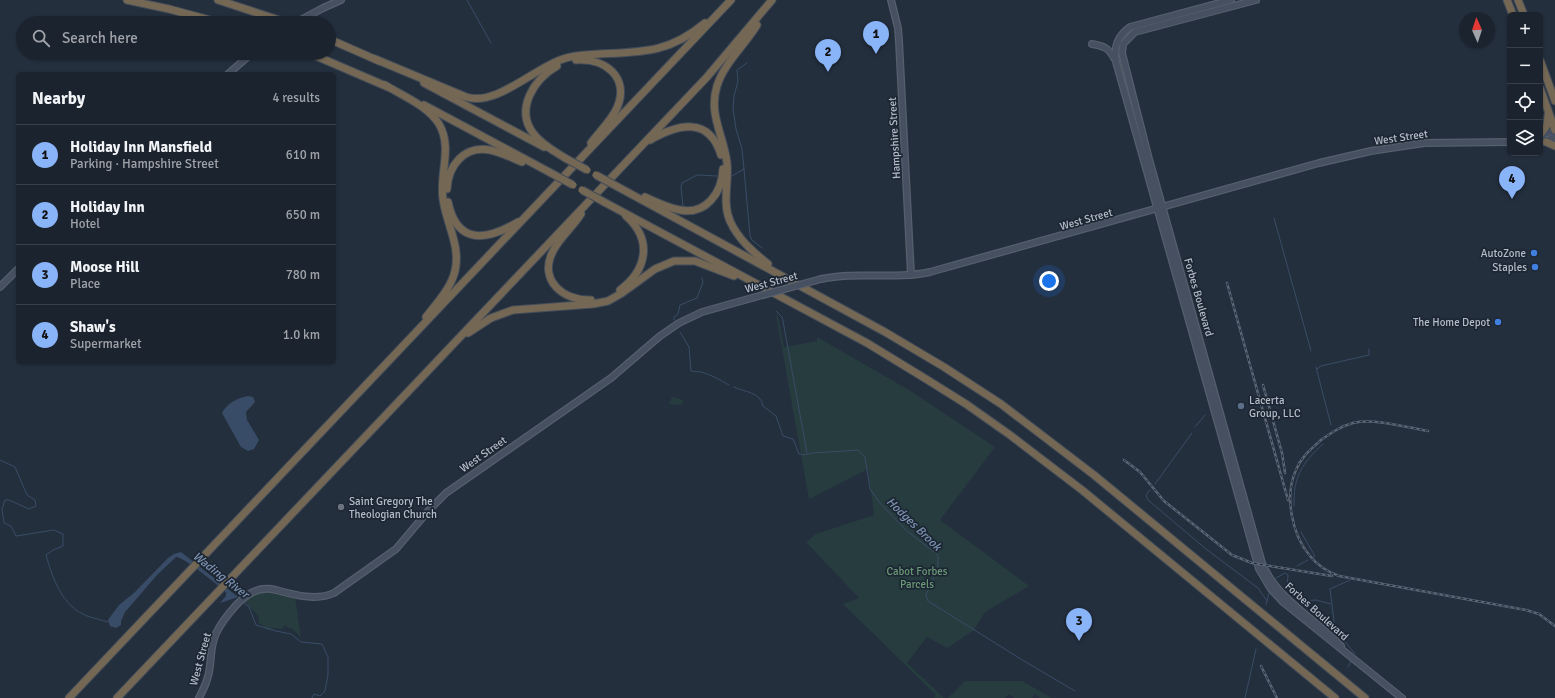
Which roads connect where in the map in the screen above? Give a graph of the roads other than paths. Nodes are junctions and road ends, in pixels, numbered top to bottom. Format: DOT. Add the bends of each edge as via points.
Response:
graph roads {
  1 [pos="127,0"];
  2 [pos="218,0"];
  3 [pos="341,0"];
  4 [pos="730,0"];
  5 [pos="772,0"];
  6 [pos="891,0"];
  7 [pos="1231,0"];
  8 [pos="1256,0"];
  9 [pos="1507,0"];
  10 [pos="1518,0"];
  11 [pos="1512,12"];
  12 [pos="1523,12"];
  13 [pos="195,16"];
  14 [pos="267,16"];
  15 [pos="306,16"];
  16 [pos="336,42"];
  17 [pos="1092,44"];
  18 [pos="375,58"];
  19 [pos="244,60"];
  20 [pos="326,60"];
  21 [pos="1116,62"];
  22 [pos="1543,68"];
  23 [pos="230,72"];
  24 [pos="385,85"];
  25 [pos="1543,96"];
  26 [pos="1555,101"];
  27 [pos="1548,109"];
  28 [pos="1555,130"];
  29 [pos="1543,131"];
  30 [pos="1543,134"];
  31 [pos="1555,136"];
  32 [pos="1507,141"];
  33 [pos="1543,142"];
  34 [pos="643,144"];
  35 [pos="1555,146"];
  36 [pos="565,158"];
  37 [pos="577,163"];
  38 [pos="551,173"];
  39 [pos="618,187"];
  40 [pos="588,201"];
  41 [pos="604,202"];
  42 [pos="1161,208"];
  43 [pos="525,218"];
  44 [pos="16,272"];
  45 [pos="781,275"];
  46 [pos="911,275"];
  47 [pos="0,287"];
  48 [pos="770,291"];
  49 [pos="410,339"];
  50 [pos="455,342"];
  51 [pos="69,698"];
  52 [pos="117,698"];
  53 [pos="199,698"];
  54 [pos="1335,698"];
  55 [pos="1365,698"];
  56 [pos="1402,698"];
  1 -- 13 [label="highway"];
  2 -- 14 [label="highway"];
  3 -- 15 [label="street"];
  4 -- 18 [label="highway" via="696,30 668,46 645,52 566,57 484,99 468,98"];
  4 -- 37 [label="highway"];
  5 -- 34 [label="highway" via="726,56"];
  5 -- 45 [label="highway" via="755,30 721,75 715,90 714,106 726,162 726,202 729,219 748,246"];
  6 -- 46 [label="street, Hampshire Street" via="899,41"];
  7 -- 21 [label="street, Forbes Boulevard" via="1130,27 1116,43"];
  8 -- 42 [label="street, Forbes Boulevard" via="1135,32 1123,44 1122,57"];
  9 -- 11 [label="highway"];
  10 -- 12 [label="highway"];
  16 -- 18 [label="highway"];
  17 -- 21 [label="street" via="1108,49"];
  18 -- 36 [label="highway"];
  19 -- 23 [label="street"];
  20 -- 24 [label="highway"];
  21 -- 42 [label="street, Forbes Boulevard"];
  22 -- 26 [label="highway"];
  24 -- 38 [label="highway"];
  24 -- 49 [label="highway" via="434,118 442,130 446,150 442,197 456,254 455,271 450,285"];
  25 -- 27 [label="highway"];
  27 -- 28 [label="highway"];
  27 -- 29 [label="highway" via="1547,125"];
  28 -- 30 [label="street"];
  31 -- 33 [label="street"];
  32 -- 42 [label="street, West Street" via="1430,142 1371,151 1319,163"];
  33 -- 35 [label="highway"];
  34 -- 39 [label="highway" via="681,126 693,127 706,133 717,145 722,161 722,176 717,193 702,207 684,211"];
  34 -- 40 [label="highway"];
  36 -- 37 [label="highway" via="541,141 532,131 526,116 528,98 540,78 557,66 575,60 599,62 610,69 616,78 620,90 619,101 614,114"];
  36 -- 39 [label="highway, bridge"];
  37 -- 43 [label="highway"];
  38 -- 41 [label="highway, bridge"];
  38 -- 43 [label="highway" via="487,150 469,152 453,167 447,184 448,203 454,219 464,231 490,236"];
  39 -- 45 [label="highway"];
  40 -- 41 [label="highway" via="578,220 556,246 550,264 552,280 560,291 570,297 585,300 606,297 620,290 635,275 643,257 643,241 636,227 623,214"];
  40 -- 50 [label="highway"];
  41 -- 48 [label="highway"];
  42 -- 46 [label="street, West Street" via="930,272"];
  42 -- 56 [label="street, Forbes Boulevard" via="1265,570 1279,591 1331,635 1354,659"];
  43 -- 49 [label="highway"];
  44 -- 47 [label="street"];
  45 -- 55 [label="highway" via="905,343 1000,404 1094,475"];
  46 -- 53 [label="street, West Street, bridge" via="843,276 821,279 695,314 669,329 611,378 446,493 396,548 334,593 315,596 263,589 245,598 219,627 214,637 208,678"];
  48 -- 50 [label="highway" via="700,263 674,261 655,269 610,300 596,304 525,308 507,312 488,319"];
  48 -- 54 [label="highway" via="907,367 1010,435 1082,490"];
  49 -- 51 [label="highway"];
  50 -- 52 [label="highway"];
}
